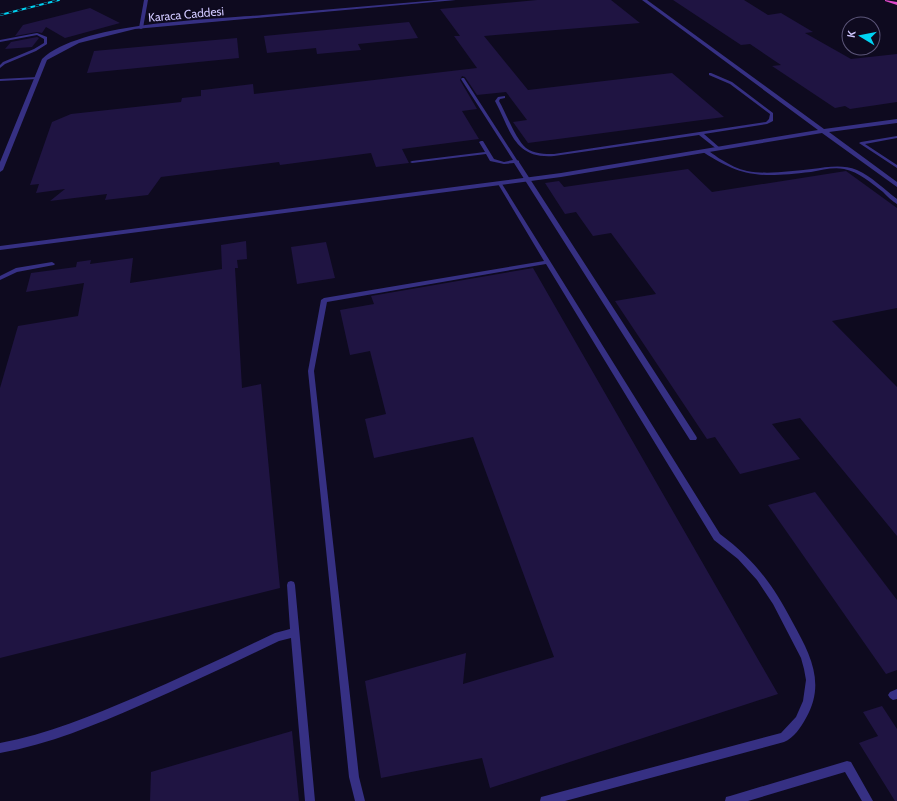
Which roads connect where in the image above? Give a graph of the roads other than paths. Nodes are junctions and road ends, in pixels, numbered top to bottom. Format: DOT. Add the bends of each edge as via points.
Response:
graph roads {
  1 [pos="146,0"];
  2 [pos="454,0"];
  3 [pos="644,0"];
  4 [pos="887,0"];
  5 [pos="897,4"];
  6 [pos="141,28"];
  7 [pos="0,42"];
  8 [pos="0,67"];
  9 [pos="710,74"];
  10 [pos="37,78"];
  11 [pos="463,79"];
  12 [pos="0,80"];
  13 [pos="504,97"];
  14 [pos="897,121"];
  15 [pos="823,131"];
  16 [pos="700,133"];
  17 [pos="897,137"];
  18 [pos="481,142"];
  19 [pos="718,149"];
  20 [pos="705,151"];
  21 [pos="487,153"];
  22 [pos="412,162"];
  23 [pos="517,162"];
  24 [pos="897,168"];
  25 [pos="0,170"];
  26 [pos="529,180"];
  27 [pos="500,184"];
  28 [pos="897,185"];
  29 [pos="897,202"];
  30 [pos="0,248"];
  31 [pos="548,262"];
  32 [pos="52,264"];
  33 [pos="0,278"];
  34 [pos="693,438"];
  35 [pos="291,585"];
  36 [pos="296,633"];
  37 [pos="0,748"];
  38 [pos="310,801"];
  39 [pos="360,801"];
  40 [pos="545,801"];
  41 [pos="730,801"];
  42 [pos="868,801"];
  1 -- 6 [label="lane"];
  2 -- 6 [label="street, Karaca Caddesi"];
  3 -- 15 [label="street"];
  4 -- 5 [label="highway"];
  6 -- 10 [label="street, Karaca Caddesi" via="110,33 75,43 53,53 45,59"];
  7 -- 8 [label="lane" via="37,34 46,38 46,43 35,50"];
  9 -- 16 [label="lane" via="731,83 772,114 773,118 767,123"];
  10 -- 12 [label="lane"];
  10 -- 25 [label="street, Karaca Caddesi"];
  11 -- 23 [label="lane"];
  13 -- 16 [label="lane" via="497,101 522,148 537,154 554,155"];
  14 -- 15 [label="street"];
  15 -- 19 [label="street"];
  15 -- 28 [label="street"];
  16 -- 19 [label="lane"];
  17 -- 24 [label="lane" via="861,143"];
  18 -- 21 [label="lane"];
  19 -- 20 [label="street"];
  20 -- 26 [label="street"];
  20 -- 29 [label="lane" via="727,166 764,176 836,167 850,169 858,172"];
  21 -- 22 [label="lane"];
  21 -- 23 [label="lane" via="498,163"];
  23 -- 26 [label="lane"];
  26 -- 27 [label="street"];
  26 -- 34 [label="lane"];
  27 -- 30 [label="street"];
  27 -- 31 [label="lane"];
  31 -- 39 [label="lane" via="324,300 311,371 354,777"];
  31 -- 40 [label="lane" via="717,537 753,567 776,597 806,658 810,692 801,719 784,737"];
  32 -- 33 [label="lane" via="16,270"];
  35 -- 36 [label="lane"];
  36 -- 37 [label="lane" via="278,636 177,685 80,727 46,738"];
  36 -- 38 [label="lane"];
  41 -- 42 [label="lane" via="847,766"];
}
